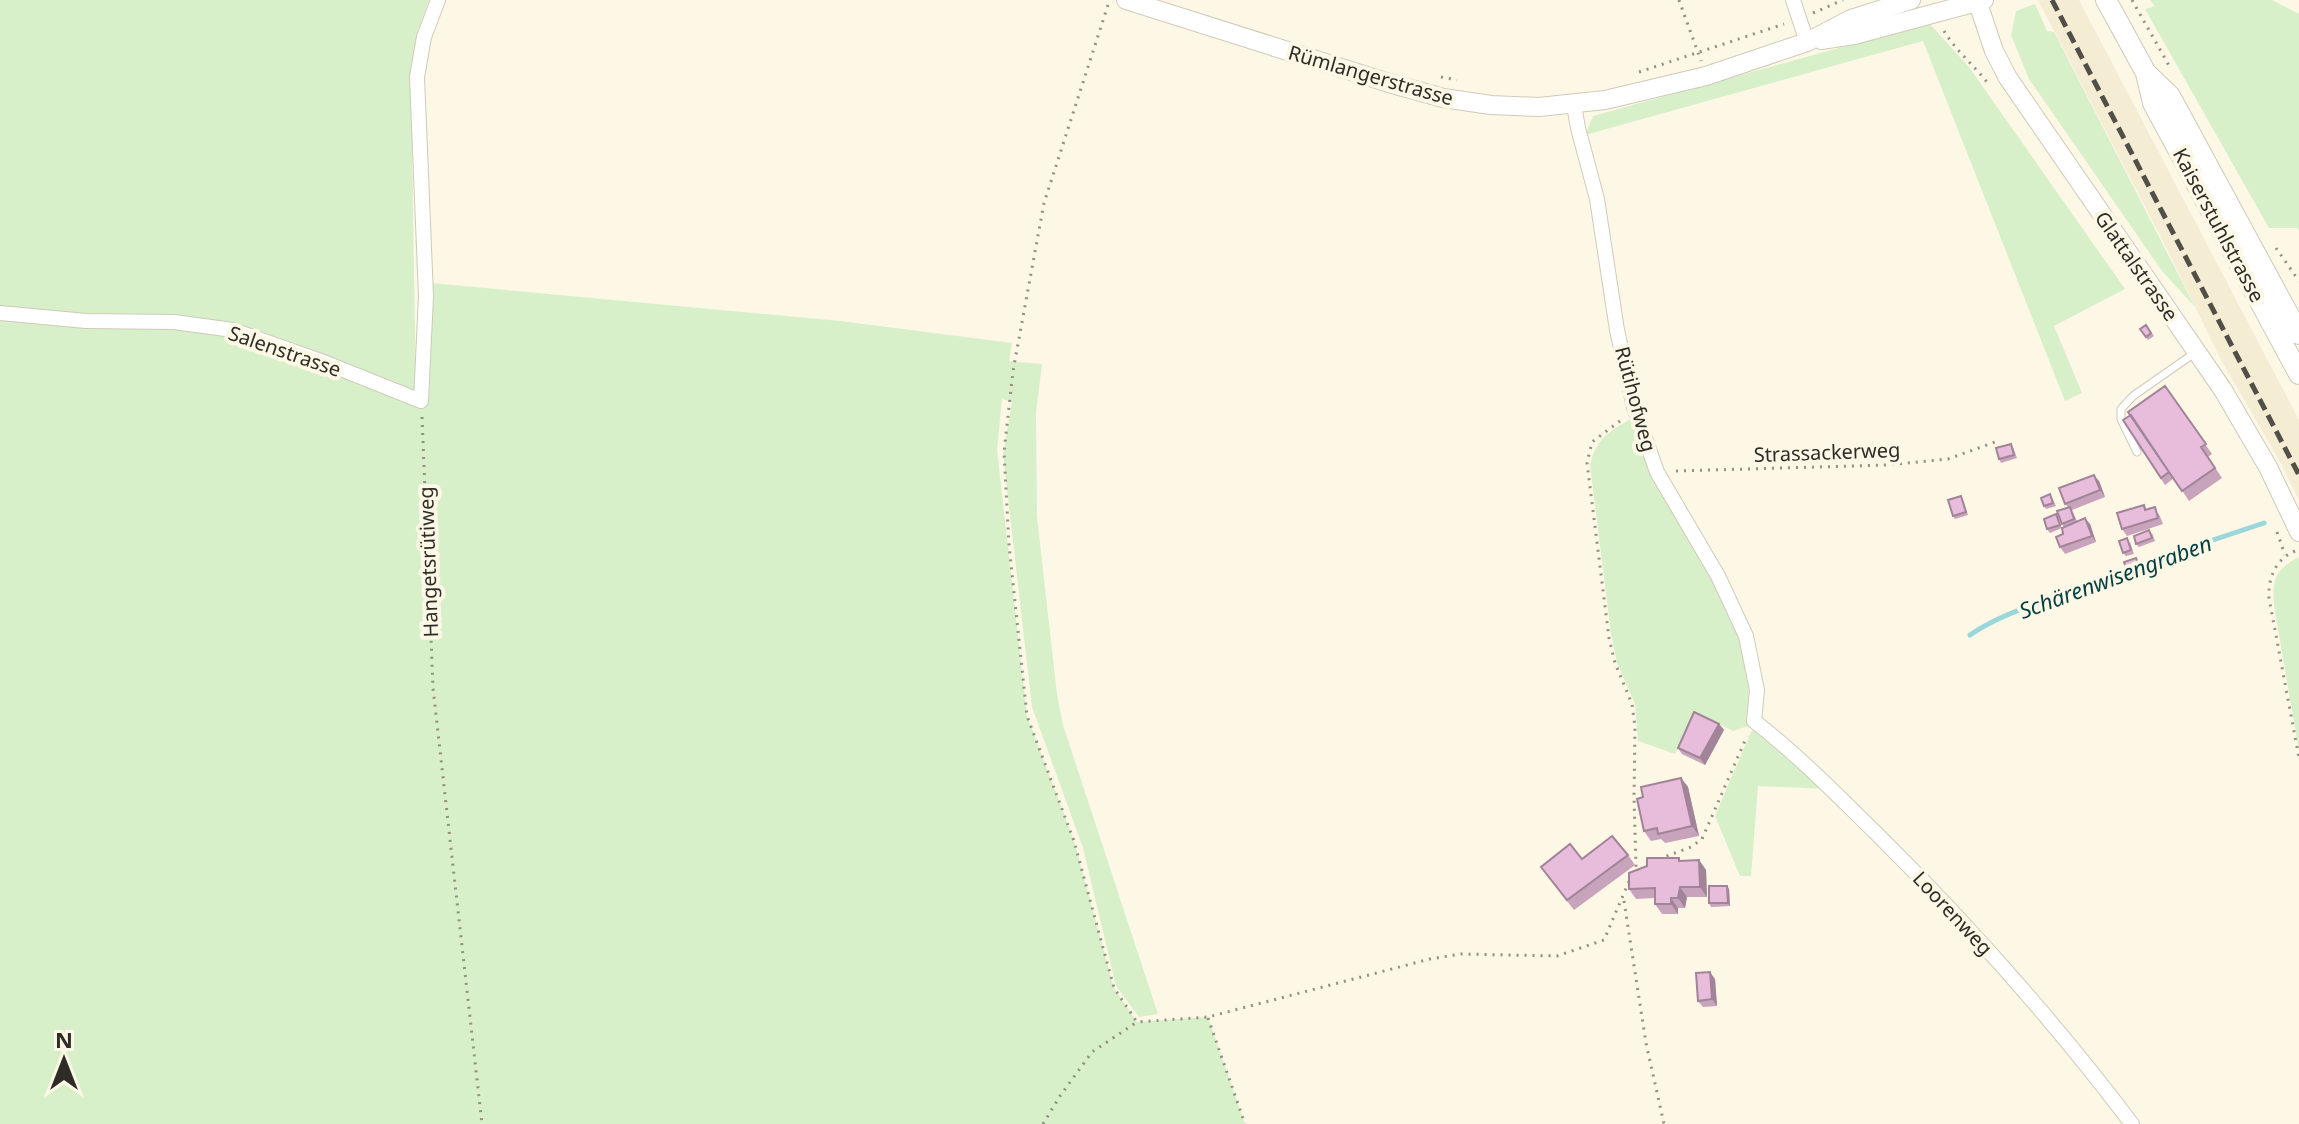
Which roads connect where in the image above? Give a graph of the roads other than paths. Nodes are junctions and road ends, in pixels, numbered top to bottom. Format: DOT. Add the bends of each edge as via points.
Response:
graph roads {
  1 [pos="438,0"];
  2 [pos="1126,0"];
  3 [pos="1793,0"];
  4 [pos="1911,0"];
  5 [pos="2106,0"];
  6 [pos="1980,1"];
  7 [pos="1807,42"];
  8 [pos="2146,73"];
  9 [pos="1574,105"];
  10 [pos="0,313"];
  11 [pos="2299,334"];
  12 [pos="2197,352"];
  13 [pos="2299,374"];
  14 [pos="2137,452"];
  15 [pos="2299,532"];
  16 [pos="1754,721"];
  17 [pos="2132,1124"];
  1 -- 10 [label="street, Salenstrasse" via="417,77 426,296 421,401 233,330"];
  2 -- 9 [label="street, Rümlangerstrasse" via="1443,98 1491,105"];
  3 -- 7 [label="street"];
  4 -- 7 [label="street, Rümlangerstrasse" via="1851,19"];
  5 -- 8 [label="main road, Kaiserstuhlstrasse"];
  6 -- 7 [label="street, Rümlangerstrasse" via="1854,35"];
  6 -- 12 [label="street, Glattalstrasse" via="2008,78"];
  7 -- 9 [label="street, Rümlangerstrasse" via="1706,76"];
  8 -- 11 [label="main road, Kaiserstuhlstrasse" via="2170,96"];
  8 -- 13 [label="main road, Kaiserstuhlstrasse" via="2153,103"];
  9 -- 16 [label="street, Rütihofweg" via="1597,199 1634,407 1657,472 1718,576 1746,636 1757,690"];
  12 -- 14 [label="lane" via="2121,409"];
  12 -- 15 [label="street, Glattalstrasse" via="2253,438"];
  16 -- 17 [label="street, Loorenweg" via="1908,864 2015,981"];
}
